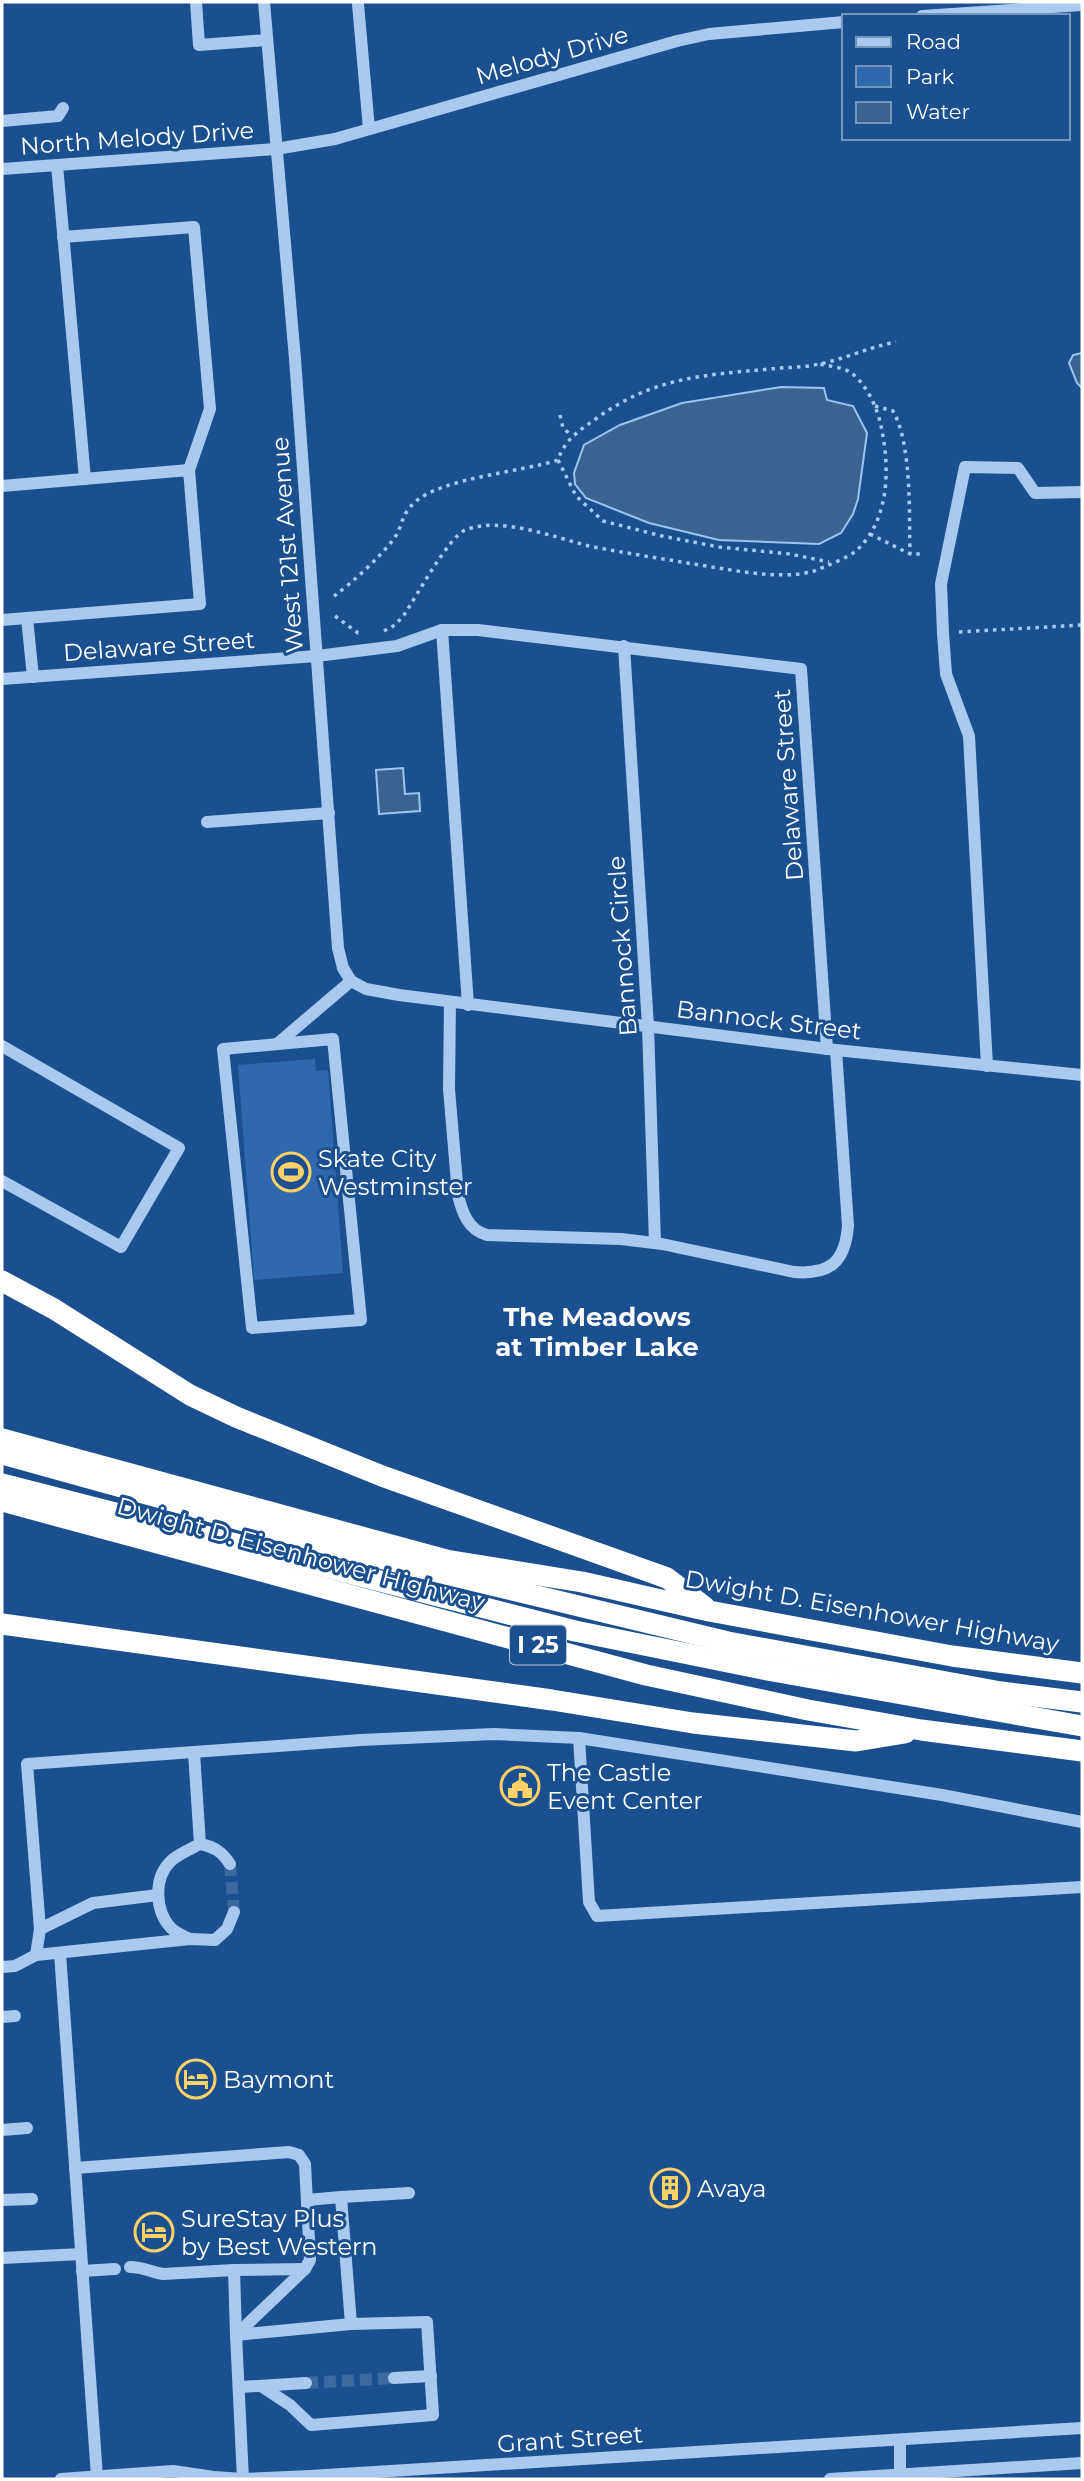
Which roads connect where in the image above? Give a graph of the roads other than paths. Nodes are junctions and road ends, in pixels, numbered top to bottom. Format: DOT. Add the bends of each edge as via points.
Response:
graph roads {
  1 [pos="196,2"];
  2 [pos="264,2"];
  3 [pos="358,4"];
  4 [pos="1082,5"];
  5 [pos="951,14"];
  6 [pos="842,22"];
  7 [pos="267,40"];
  8 [pos="63,108"];
  9 [pos="2,121"];
  10 [pos="369,129"];
  11 [pos="275,149"];
  12 [pos="57,165"];
  13 [pos="2,169"];
  14 [pos="63,237"];
  15 [pos="189,470"];
  16 [pos="85,479"];
  17 [pos="2,486"];
  18 [pos="1082,492"];
  19 [pos="27,618"];
  20 [pos="2,620"];
  21 [pos="442,630"];
  22 [pos="624,646"];
  23 [pos="317,656"];
  24 [pos="33,677"];
  25 [pos="2,679"];
  26 [pos="329,813"];
  27 [pos="207,822"];
  28 [pos="351,981"];
  29 [pos="450,1002"];
  30 [pos="468,1005"];
  31 [pos="648,1026"];
  32 [pos="277,1044"];
  33 [pos="2,1046"];
  34 [pos="832,1049"];
  35 [pos="988,1066"];
  36 [pos="1082,1075"];
  37 [pos="2,1181"];
  38 [pos="655,1243"];
  39 [pos="2,1281"];
  40 [pos="2,1439"];
  41 [pos="2,1454"];
  42 [pos="2,1484"];
  43 [pos="2,1501"];
  44 [pos="709,1611"];
  45 [pos="2,1624"];
  46 [pos="1082,1673"];
  47 [pos="1082,1702"];
  48 [pos="1082,1726"];
  49 [pos="921,1730"];
  50 [pos="579,1738"];
  51 [pos="1082,1751"];
  52 [pos="194,1753"];
  53 [pos="1082,1822"];
  54 [pos="200,1844"];
  55 [pos="230,1864"];
  56 [pos="1082,1887"];
  57 [pos="158,1895"];
  58 [pos="234,1912"];
  59 [pos="40,1930"];
  60 [pos="190,1940"];
  61 [pos="60,1954"];
  62 [pos="36,1955"];
  63 [pos="2,1967"];
  64 [pos="27,2129"];
  65 [pos="2,2130"];
  66 [pos="75,2168"];
  67 [pos="409,2193"];
  68 [pos="341,2197"];
  69 [pos="32,2199"];
  70 [pos="2,2200"];
  71 [pos="307,2200"];
  72 [pos="81,2253"];
  73 [pos="2,2258"];
  74 [pos="130,2267"];
  75 [pos="115,2269"];
  76 [pos="305,2269"];
  77 [pos="234,2270"];
  78 [pos="82,2271"];
  79 [pos="351,2324"];
  80 [pos="236,2335"];
  81 [pos="431,2376"];
  82 [pos="394,2378"];
  83 [pos="306,2383"];
  84 [pos="261,2386"];
  85 [pos="240,2388"];
  86 [pos="1082,2428"];
  87 [pos="900,2440"];
  88 [pos="1082,2463"];
  89 [pos="97,2477"];
  90 [pos="900,2477"];
  91 [pos="61,2479"];
  92 [pos="243,2479"];
  93 [pos="830,2479"];
  1 -- 7 [label="street" via="198,45"];
  2 -- 7 [label="street, West 121st Avenue"];
  3 -- 10 [label="street"];
  4 -- 5 [label="street"];
  6 -- 10 [label="street, Melody Drive" via="699,36"];
  7 -- 11 [label="street, West 121st Avenue"];
  8 -- 9 [label="street" via="58,116"];
  10 -- 11 [label="street, Melody Drive"];
  11 -- 12 [label="street, North Melody Drive"];
  11 -- 23 [label="street, West 121st Avenue"];
  12 -- 13 [label="street, North Melody Drive"];
  12 -- 14 [label="street"];
  14 -- 15 [label="street" via="194,227 210,409"];
  14 -- 16 [label="street"];
  15 -- 16 [label="street"];
  15 -- 19 [label="street" via="200,604"];
  16 -- 17 [label="street"];
  18 -- 35 [label="street" via="1035,493 1018,468 965,467 941,584 946,674 969,736"];
  19 -- 20 [label="street"];
  19 -- 24 [label="street"];
  21 -- 22 [label="street, Delaware Street"];
  21 -- 23 [label="street, Delaware Street" via="397,646"];
  21 -- 30 [label="street"];
  22 -- 31 [label="street, Bannock Circle"];
  22 -- 34 [label="street, Delaware Street" via="801,668"];
  23 -- 24 [label="street, Delaware Street"];
  23 -- 26 [label="street, West 121st Avenue"];
  24 -- 25 [label="street, Delaware Street"];
  26 -- 27 [label="street"];
  26 -- 28 [label="street, West 121st Avenue" via="338,948"];
  28 -- 29 [label="street" via="366,989"];
  28 -- 32 [label="street"];
  29 -- 30 [label="street, Bannock Street"];
  29 -- 38 [label="street" via="454,1173 461,1212 472,1227 487,1235"];
  30 -- 31 [label="street, Bannock Street"];
  31 -- 34 [label="street, Bannock Street"];
  31 -- 38 [label="street, Bannock Circle"];
  32 -- 32 [label="street" via="223,1049 252,1328 360,1320 333,1039"];
  33 -- 37 [label="street" via="179,1148 121,1247"];
  34 -- 35 [label="street, Bannock Street"];
  34 -- 38 [label="street" via="848,1226 837,1260 824,1271 794,1272"];
  35 -- 36 [label="street, Bannock Street"];
  39 -- 44 [label="highway" via="190,1395 236,1417 382,1476 667,1578"];
  40 -- 44 [label="highway, Dwight D. Eisenhower Highway" via="446,1560"];
  41 -- 47 [label="highway" via="363,1554 728,1643"];
  42 -- 48 [label="highway" via="575,1631"];
  43 -- 49 [label="highway, Dwight D. Eisenhower Highway / I 25" via="646,1675"];
  44 -- 46 [label="highway, Dwight D. Eisenhower Highway" via="952,1656"];
  45 -- 49 [label="highway" via="747,1729 856,1741"];
  49 -- 51 [label="highway, Dwight D. Eisenhower Highway / I 25"];
  50 -- 52 [label="street" via="494,1734"];
  50 -- 53 [label="street" via="942,1795"];
  50 -- 56 [label="street" via="589,1902 597,1916"];
  52 -- 54 [label="street"];
  52 -- 59 [label="street" via="27,1764"];
  54 -- 55 [label="street" via="214,1847"];
  54 -- 57 [label="street" via="170,1861"];
  57 -- 59 [label="street" via="93,1903"];
  57 -- 60 [label="street" via="161,1915 173,1930"];
  58 -- 60 [label="street" via="227,1929 215,1940"];
  59 -- 62 [label="street"];
  60 -- 61 [label="street"];
  61 -- 62 [label="street"];
  61 -- 66 [label="street"];
  62 -- 63 [label="street"];
  64 -- 65 [label="street"];
  66 -- 71 [label="street" via="289,2152 299,2155 305,2164"];
  66 -- 72 [label="street"];
  67 -- 68 [label="street"];
  68 -- 71 [label="street"];
  68 -- 79 [label="street"];
  69 -- 70 [label="street"];
  71 -- 76 [label="street" via="310,2260"];
  72 -- 73 [label="street"];
  72 -- 78 [label="street"];
  74 -- 77 [label="street" via="163,2274"];
  75 -- 78 [label="street"];
  76 -- 77 [label="street"];
  76 -- 80 [label="street"];
  77 -- 80 [label="street"];
  78 -- 89 [label="street"];
  79 -- 80 [label="street"];
  79 -- 81 [label="street" via="426,2322"];
  80 -- 85 [label="street"];
  81 -- 82 [label="street"];
  81 -- 84 [label="street" via="433,2415 311,2425"];
  83 -- 84 [label="street"];
  84 -- 85 [label="street"];
  85 -- 92 [label="street"];
  86 -- 87 [label="street, Grant Street"];
  87 -- 90 [label="street"];
  87 -- 92 [label="street, Grant Street"];
  88 -- 90 [label="street"];
  89 -- 91 [label="street, Grant Street"];
  89 -- 92 [label="street, Grant Street" via="173,2471"];
  90 -- 93 [label="street"];
}
